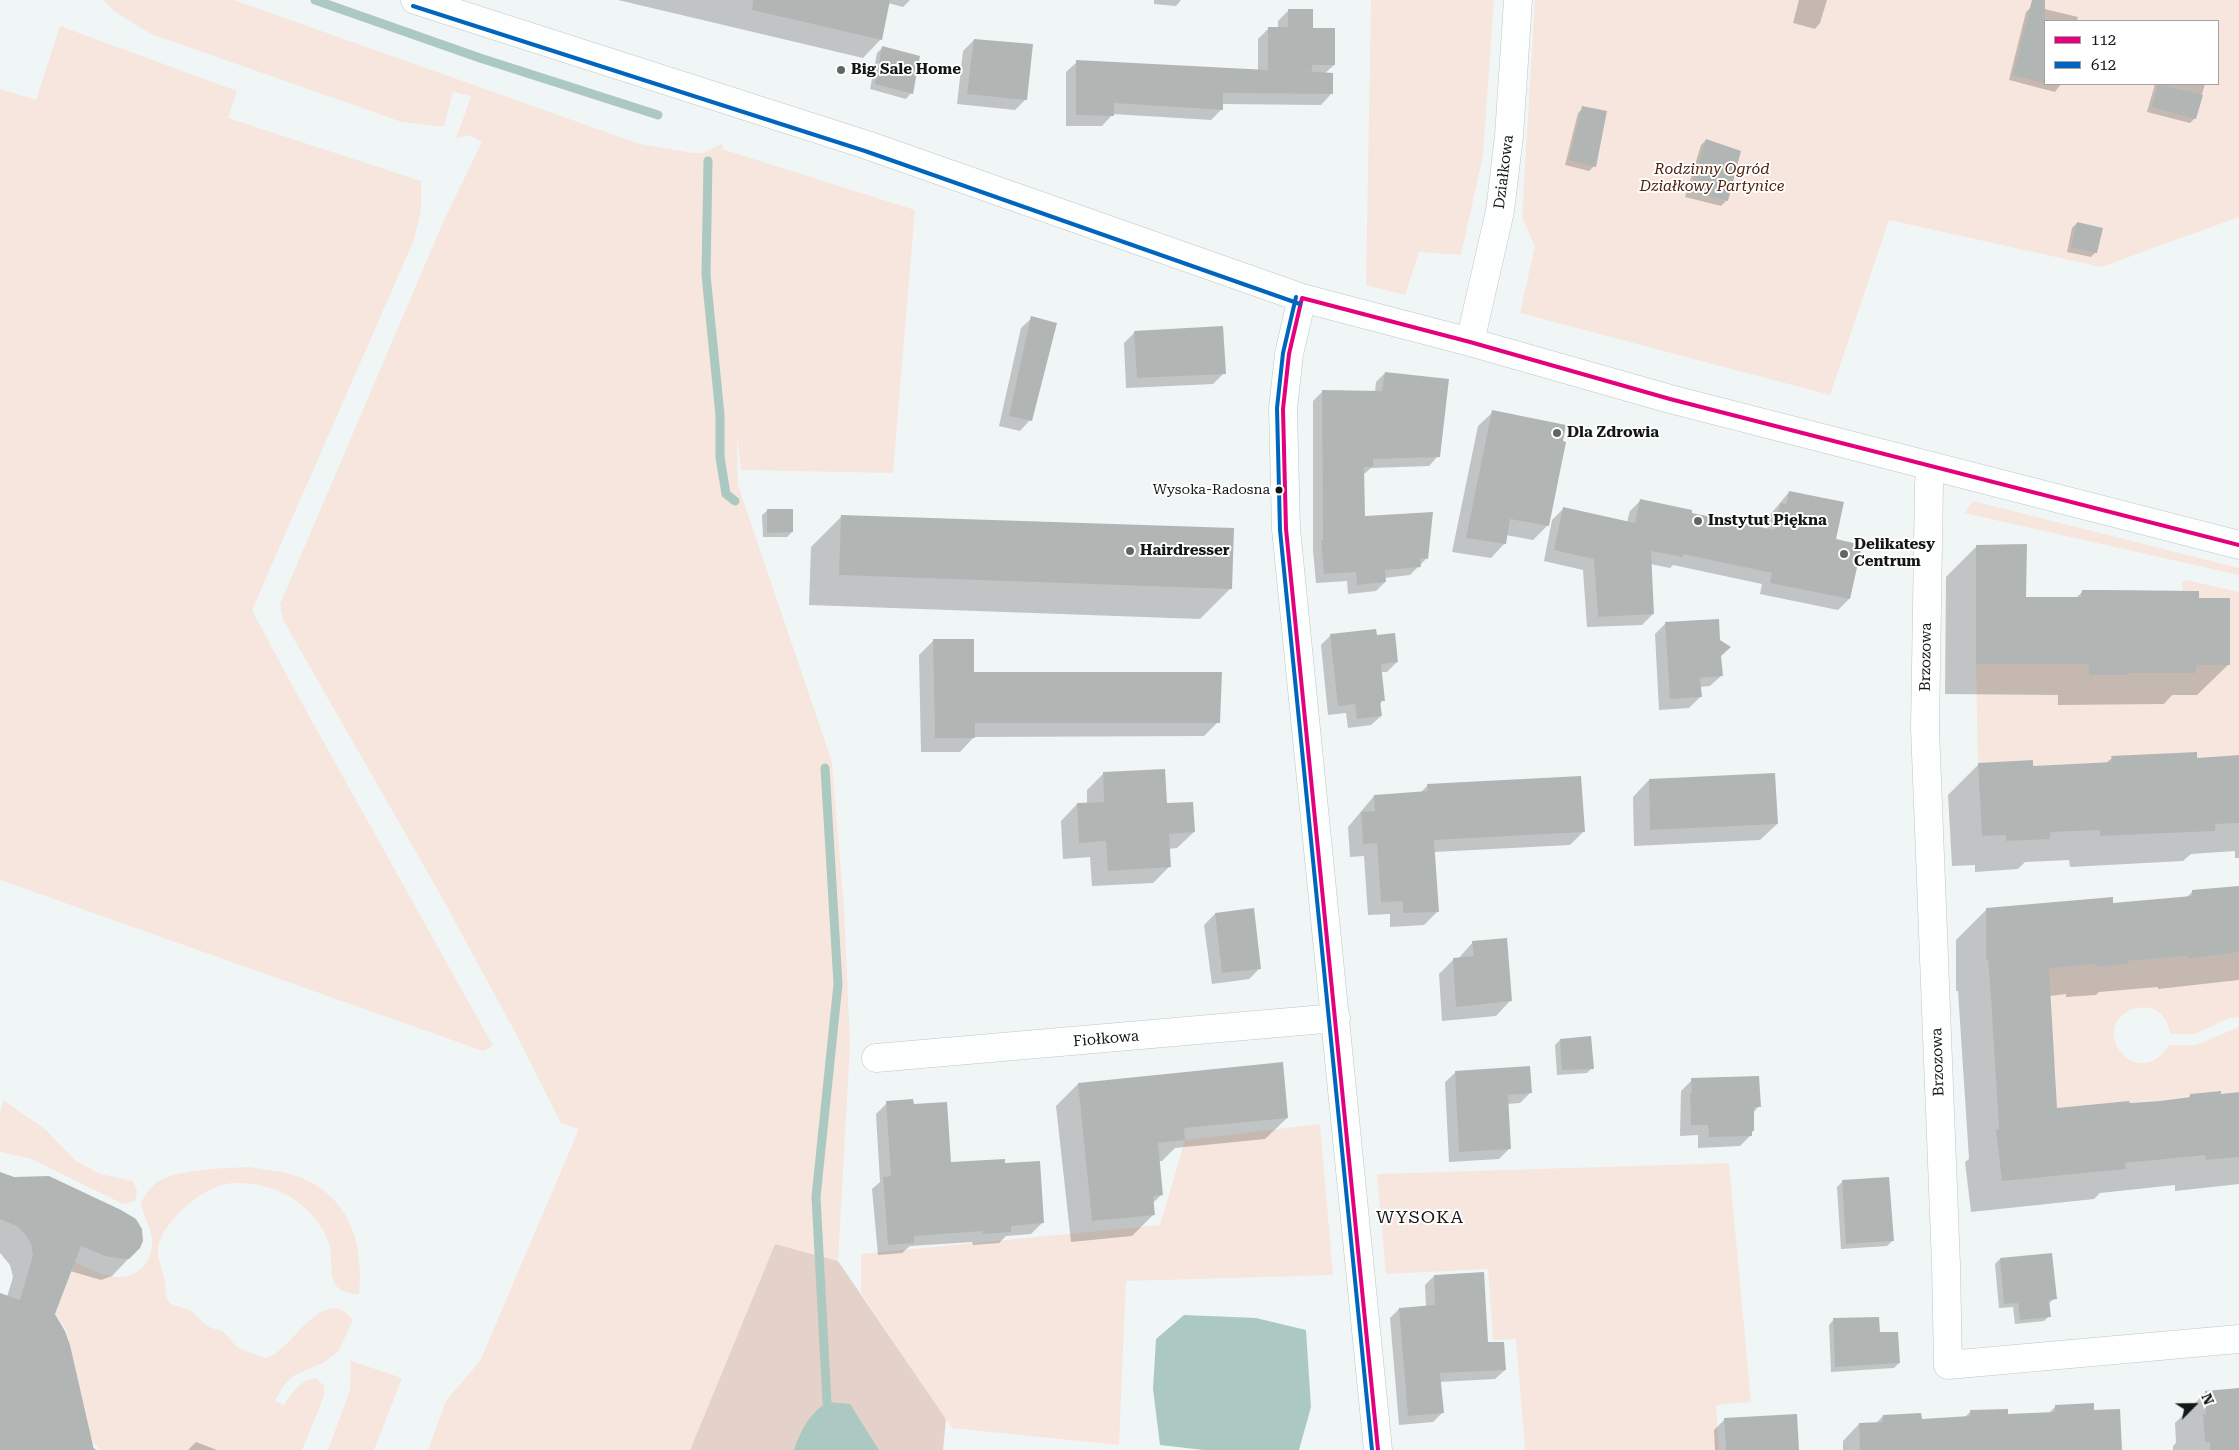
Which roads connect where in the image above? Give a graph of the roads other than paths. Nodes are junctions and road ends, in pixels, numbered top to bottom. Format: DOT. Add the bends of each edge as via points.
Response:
graph roads {
  1 [pos="415,0"];
  2 [pos="1518,0"];
  3 [pos="474,9"];
  4 [pos="1302,298"];
  5 [pos="1470,342"];
  6 [pos="1931,467"];
  7 [pos="2239,545"];
  8 [pos="1336,1018"];
  9 [pos="876,1058"];
  10 [pos="2239,1339"];
  11 [pos="1378,1450"];
  1 -- 3 [label="street"];
  2 -- 5 [label="street, Działkowa" via="1509,136 1500,211"];
  3 -- 4 [label="street"];
  4 -- 5 [label="street"];
  4 -- 8 [label="street" via="1289,354 1282,409 1286,529"];
  5 -- 6 [label="street" via="1571,372"];
  6 -- 7 [label="street"];
  6 -- 10 [label="street, Brzozowa" via="1925,728 1948,1365"];
  8 -- 9 [label="street, Fiołkowa"];
  8 -- 11 [label="street"];
}
